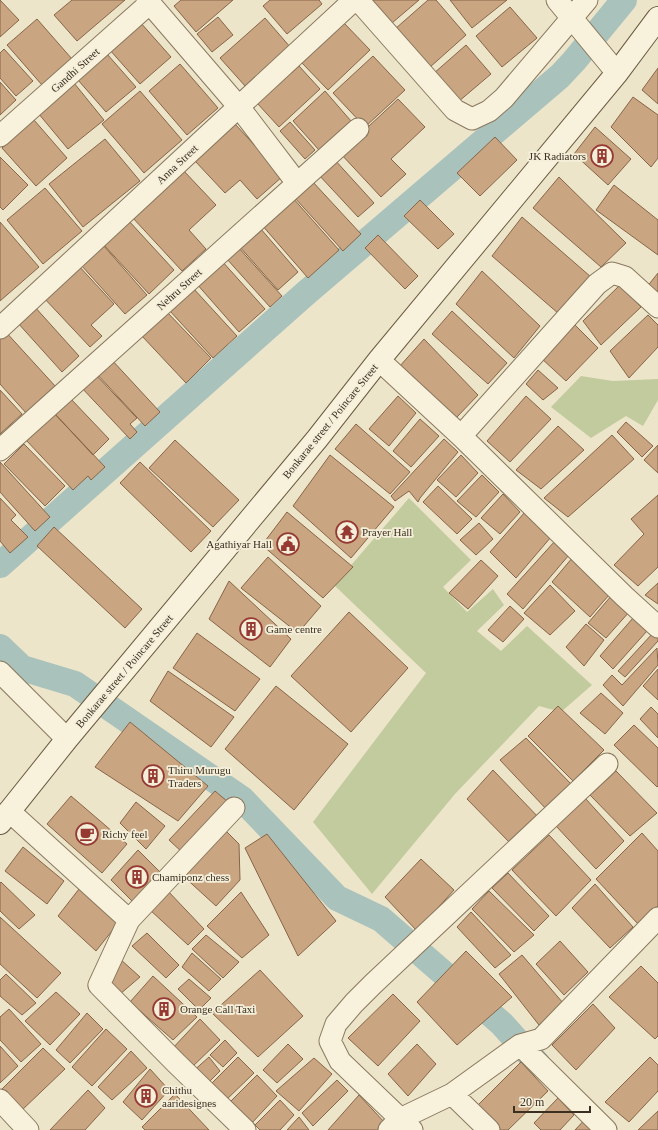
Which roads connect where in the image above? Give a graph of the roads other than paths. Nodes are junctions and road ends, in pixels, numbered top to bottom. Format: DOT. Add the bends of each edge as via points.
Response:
graph roads {
  1 [pos="354,0"];
  2 [pos="358,0"];
  3 [pos="557,0"];
  4 [pos="587,0"];
  5 [pos="148,1"];
  6 [pos="658,18"];
  7 [pos="571,19"];
  8 [pos="616,73"];
  9 [pos="239,107"];
  10 [pos="358,129"];
  11 [pos="0,136"];
  12 [pos="297,183"];
  13 [pos="658,307"];
  14 [pos="0,328"];
  15 [pos="379,360"];
  16 [pos="461,436"];
  17 [pos="0,450"];
  18 [pos="658,627"];
  19 [pos="0,672"];
  20 [pos="71,734"];
  21 [pos="607,764"];
  22 [pos="234,808"];
  23 [pos="5,817"];
  24 [pos="129,920"];
  25 [pos="654,931"];
  26 [pos="520,1045"];
  27 [pos="452,1094"];
  28 [pos="0,1100"];
  29 [pos="400,1126"];
  30 [pos="28,1130"];
  31 [pos="245,1130"];
  32 [pos="489,1130"];
  33 [pos="606,1130"];
  1 -- 9 [label="street, Anna Street"];
  2 -- 7 [label="street" via="455,110 472,119 488,111 504,98"];
  3 -- 7 [label="street"];
  4 -- 7 [label="street"];
  5 -- 9 [label="street"];
  5 -- 11 [label="street, Gandhi Street"];
  6 -- 8 [label="street, Bonkarae street / Poincare Street"];
  7 -- 8 [label="street"];
  8 -- 15 [label="street, Bonkarae street / Poincare Street"];
  9 -- 12 [label="street"];
  9 -- 14 [label="street, Anna Street"];
  10 -- 12 [label="street, Nehru Street"];
  12 -- 17 [label="street, Nehru Street"];
  13 -- 16 [label="street" via="625,276 612,273 597,284"];
  15 -- 16 [label="street"];
  15 -- 20 [label="street, Bonkarae street / Poincare Street" via="312,445"];
  16 -- 18 [label="street"];
  19 -- 20 [label="street"];
  20 -- 23 [label="street, Bonkarae street / Poincare Street"];
  21 -- 29 [label="street" via="373,984 336,1024 330,1041 340,1061"];
  22 -- 24 [label="street"];
  23 -- 24 [label="street"];
  24 -- 31 [label="street" via="99,985"];
  25 -- 26 [label="street" via="541,1039"];
  26 -- 27 [label="street"];
  26 -- 33 [label="street"];
  27 -- 29 [label="street"];
  27 -- 32 [label="street"];
  28 -- 30 [label="street"];
}
